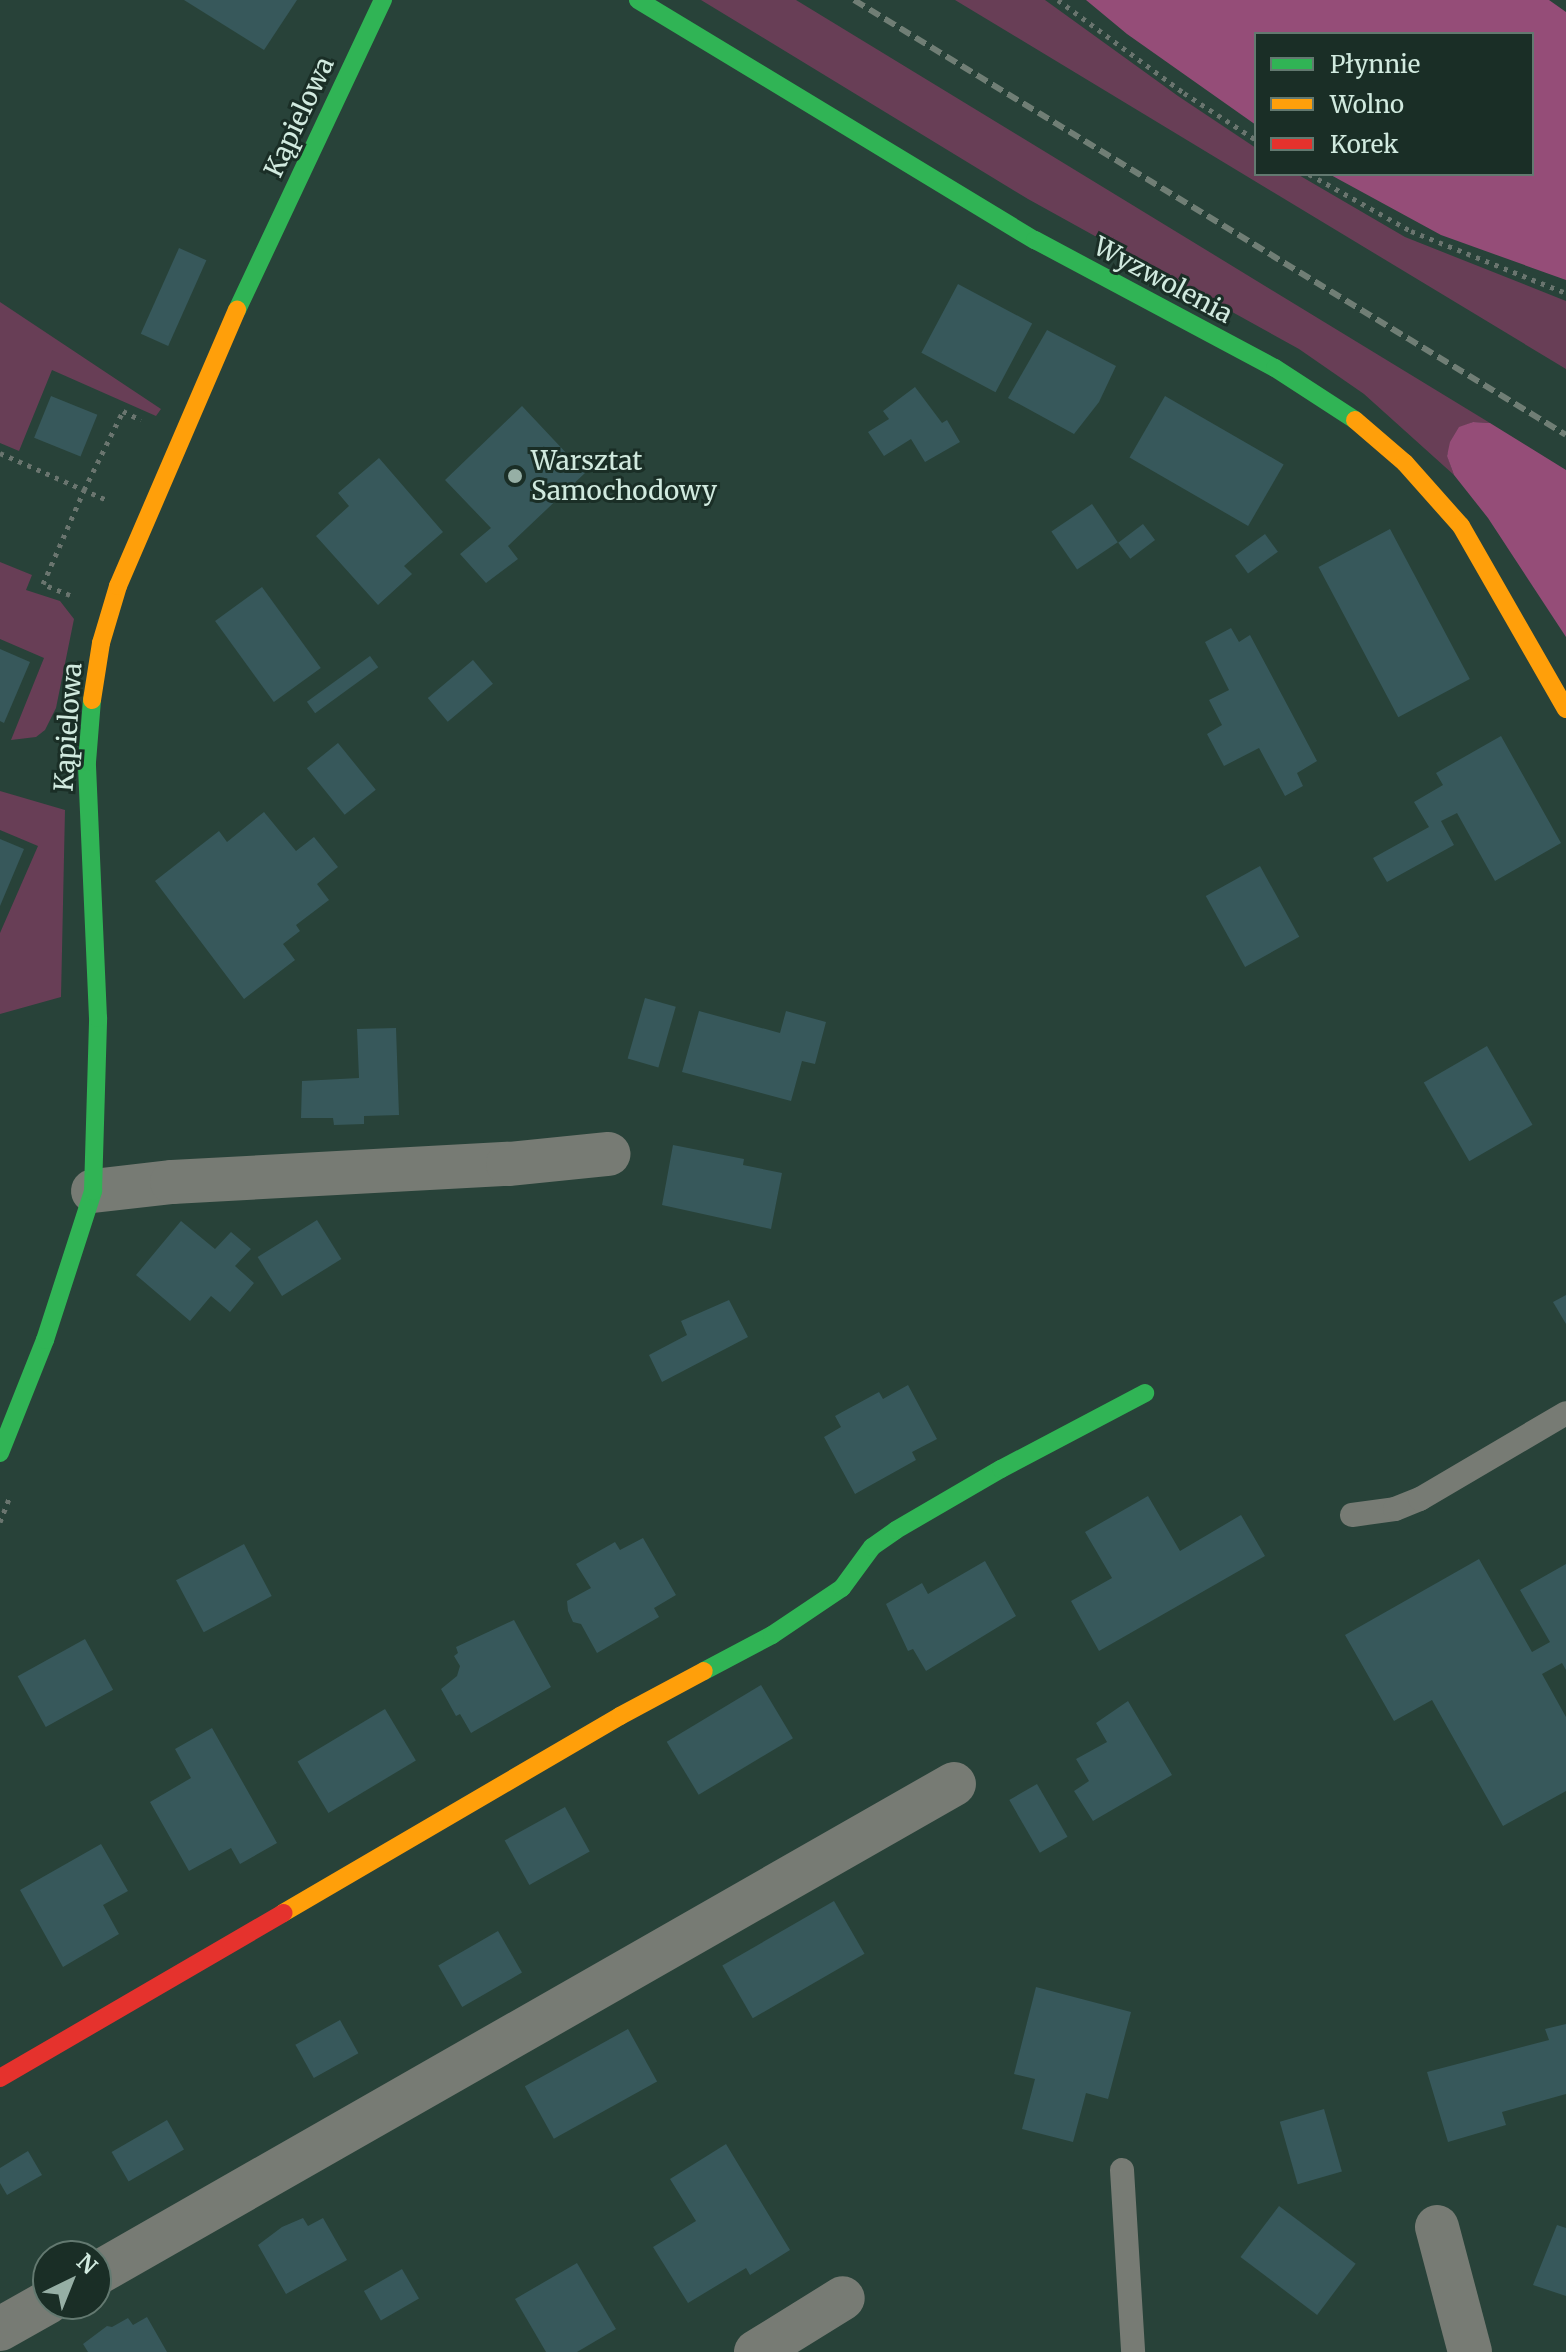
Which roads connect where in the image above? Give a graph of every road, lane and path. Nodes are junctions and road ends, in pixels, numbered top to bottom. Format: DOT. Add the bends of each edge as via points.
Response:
graph roads {
  1 [pos="383,0"];
  2 [pos="638,0"];
  3 [pos="1058,0"];
  4 [pos="1254,139"];
  5 [pos="1313,176"];
  6 [pos="1566,293"];
  7 [pos="0,453"];
  8 [pos="147,517"];
  9 [pos="1566,709"];
  10 [pos="609,1154"];
  11 [pos="93,1191"];
  12 [pos="1145,1393"];
  13 [pos="1566,1413"];
  14 [pos="0,1453"];
  15 [pos="16,1481"];
  16 [pos="1352,1515"];
  17 [pos="0,1522"];
  18 [pos="954,1784"];
  19 [pos="0,2078"];
  20 [pos="1122,2170"];
  21 [pos="1437,2227"];
  22 [pos="112,2265"];
  23 [pos="843,2298"];
  24 [pos="32,2311"];
  25 [pos="0,2329"];
  26 [pos="756,2352"];
  27 [pos="1133,2352"];
  28 [pos="1470,2352"];
  1 -- 8 [label="street, Kąpielowa" via="234,316"];
  2 -- 9 [label="street, Wyzwolenia" via="1035,240 1275,368 1344,411 1405,463 1461,526"];
  3 -- 4 [label="path"];
  5 -- 6 [label="path" via="1411,231"];
  7 -- 8 [label="path"];
  8 -- 11 [label="street, Kąpielowa" via="101,643 91,708 87,762 98,1018"];
  10 -- 11 [label="street"];
  11 -- 14 [label="street, Kąpielowa" via="50,1326"];
  12 -- 19 [label="street" via="896,1530 872,1547 842,1588 772,1635 607,1724"];
  13 -- 16 [label="lane" via="1420,1499 1395,1509"];
  15 -- 17 [label="path"];
  18 -- 22 [label="street"];
  20 -- 27 [label="lane"];
  21 -- 28 [label="street"];
  23 -- 26 [label="street"];
  24 -- 25 [label="street"];
}
